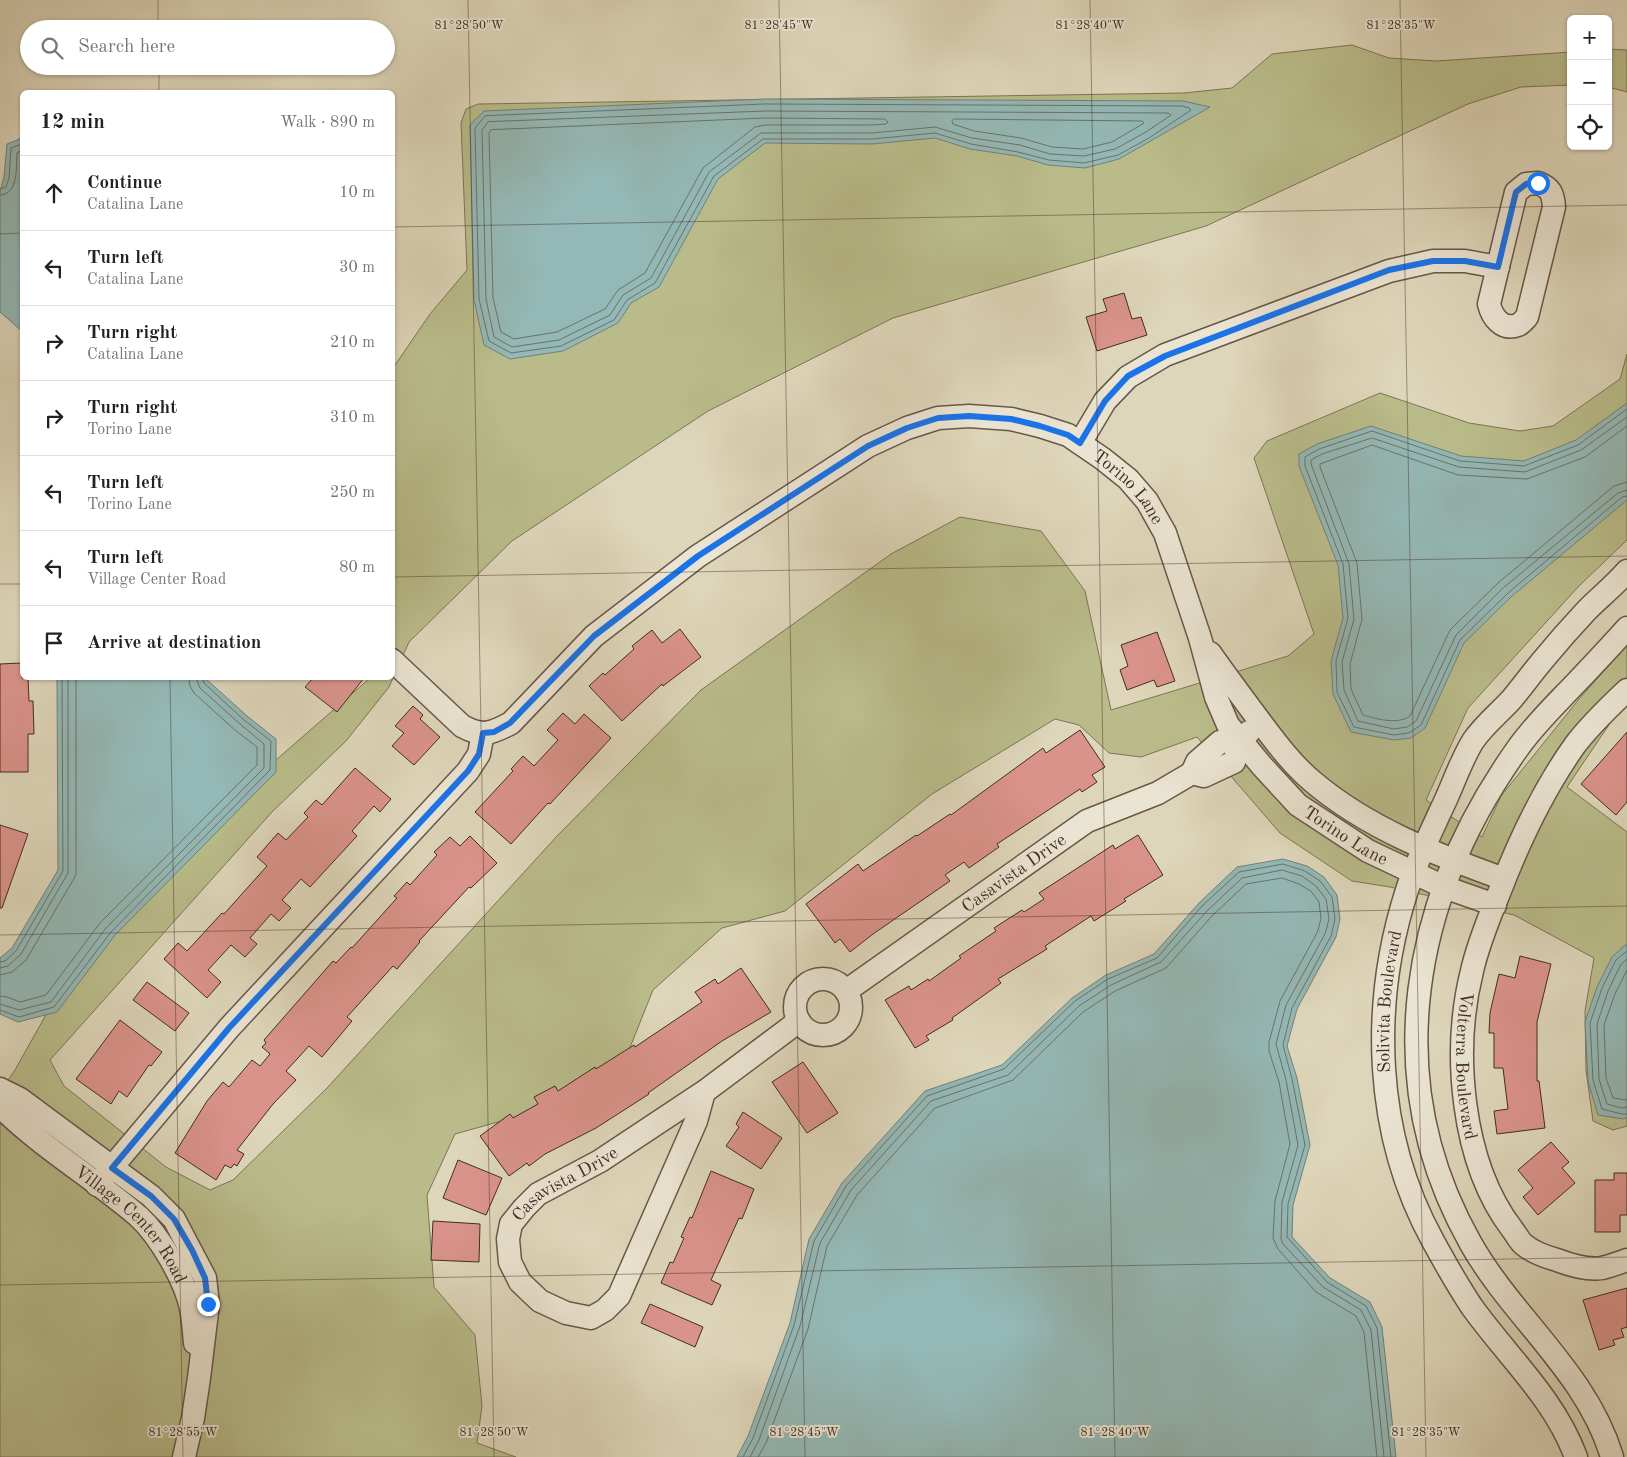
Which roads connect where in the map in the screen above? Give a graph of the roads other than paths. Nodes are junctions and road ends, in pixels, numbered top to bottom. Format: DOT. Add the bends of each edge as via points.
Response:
graph roads {
  1 [pos="1498,267"];
  2 [pos="1080,443"];
  3 [pos="1627,571"];
  4 [pos="1627,628"];
  5 [pos="1200,638"];
  6 [pos="395,663"];
  7 [pos="1627,690"];
  8 [pos="1260,722"];
  9 [pos="483,733"];
  10 [pos="1241,740"];
  11 [pos="1424,848"];
  12 [pos="1454,861"];
  13 [pos="1414,873"];
  14 [pos="1504,880"];
  15 [pos="1444,887"];
  16 [pos="1494,905"];
  17 [pos="846,991"];
  18 [pos="799,1021"];
  19 [pos="0,1089"];
  20 [pos="704,1092"];
  21 [pos="0,1106"];
  22 [pos="112,1168"];
  23 [pos="97,1185"];
  24 [pos="1627,1260"];
  25 [pos="1485,1266"];
  26 [pos="1458,1282"];
  27 [pos="199,1378"];
  28 [pos="184,1457"];
  29 [pos="1576,1457"];
  30 [pos="1612,1457"];
  1 -- 1 [label="street" via="1489,304 1491,315 1506,326 1518,325 1528,317 1554,207 1554,196 1549,187 1538,183 1526,184 1516,192"];
  1 -- 2 [label="street" via="1465,261 1433,261 1389,270 1165,356 1128,376 1105,401"];
  2 -- 5 [label="street, Torino Lane" via="1128,479 1147,501 1165,533"];
  2 -- 9 [label="street, Torino Lane" via="1068,435 1040,426 1011,419 969,416 938,418 868,446 698,556 594,636 510,723 494,732"];
  3 -- 11 [label="street, Solivita Boulevard" via="1587,610 1476,736"];
  4 -- 12 [label="street, Solivita Boulevard" via="1538,722 1518,748 1494,784"];
  5 -- 8 [label="street, Torino Lane"];
  5 -- 10 [label="street, Torino Lane" via="1216,697 1228,724"];
  6 -- 9 [label="street" via="462,726 475,733"];
  7 -- 14 [label="street, Volterra Boulevard" via="1576,745 1526,829"];
  8 -- 10 [label="street"];
  8 -- 11 [label="street, Torino Lane" via="1311,780 1355,814"];
  9 -- 22 [label="street" via="479,754 468,771 229,1028"];
  10 -- 13 [label="street, Torino Lane" via="1298,805 1368,851"];
  10 -- 17 [label="street, Casavista Drive" via="1220,742 1198,762 1192,773 1158,793 1087,821"];
  11 -- 12 [label="street, Torino Lane"];
  11 -- 13 [label="street, Solivita Boulevard"];
  12 -- 14 [label="street, Torino Lane"];
  12 -- 15 [label="street, Solivita Boulevard"];
  13 -- 15 [label="street, Torino Lane"];
  13 -- 26 [label="street, Solivita Boulevard" via="1388,968 1383,1033 1386,1094 1397,1152 1413,1201"];
  14 -- 16 [label="street, Volterra Boulevard"];
  15 -- 16 [label="street, Torino Lane"];
  15 -- 25 [label="street, Solivita Boulevard" via="1419,984 1416,1035 1420,1093 1437,1168 1452,1207"];
  16 -- 24 [label="street, Volterra Boulevard" via="1472,972 1464,1021 1462,1068 1467,1114 1486,1183 1502,1216 1524,1245 1544,1256 1566,1264 1600,1268"];
  17 -- 18 [label="street" via="831,980 812,982 799,994 796,1003"];
  17 -- 18 [label="street" via="852,1008 846,1024 839,1031 822,1035 813,1033"];
  18 -- 20 [label="street, Casavista Drive"];
  19 -- 22 [label="street, Village Center Road" via="20,1099"];
  20 -- 20 [label="street, Casavista Drive" via="600,1161 538,1194 511,1224 508,1239 510,1262 520,1282 540,1301 566,1314 591,1318 619,1296 696,1121"];
  21 -- 23 [label="street, Village Center Road"];
  22 -- 23 [label="street"];
  22 -- 27 [label="street, Village Center Road" via="151,1196 174,1219 205,1278 208,1304"];
  23 -- 27 [label="street, Village Center Road" via="139,1218 166,1251 178,1272 191,1308"];
  25 -- 26 [label="street"];
  25 -- 30 [label="street, Solivita Boulevard" via="1506,1298 1575,1382"];
  26 -- 29 [label="street, Solivita Boulevard" via="1472,1306 1541,1392"];
  27 -- 28 [label="street, Village Center Road"];
}
